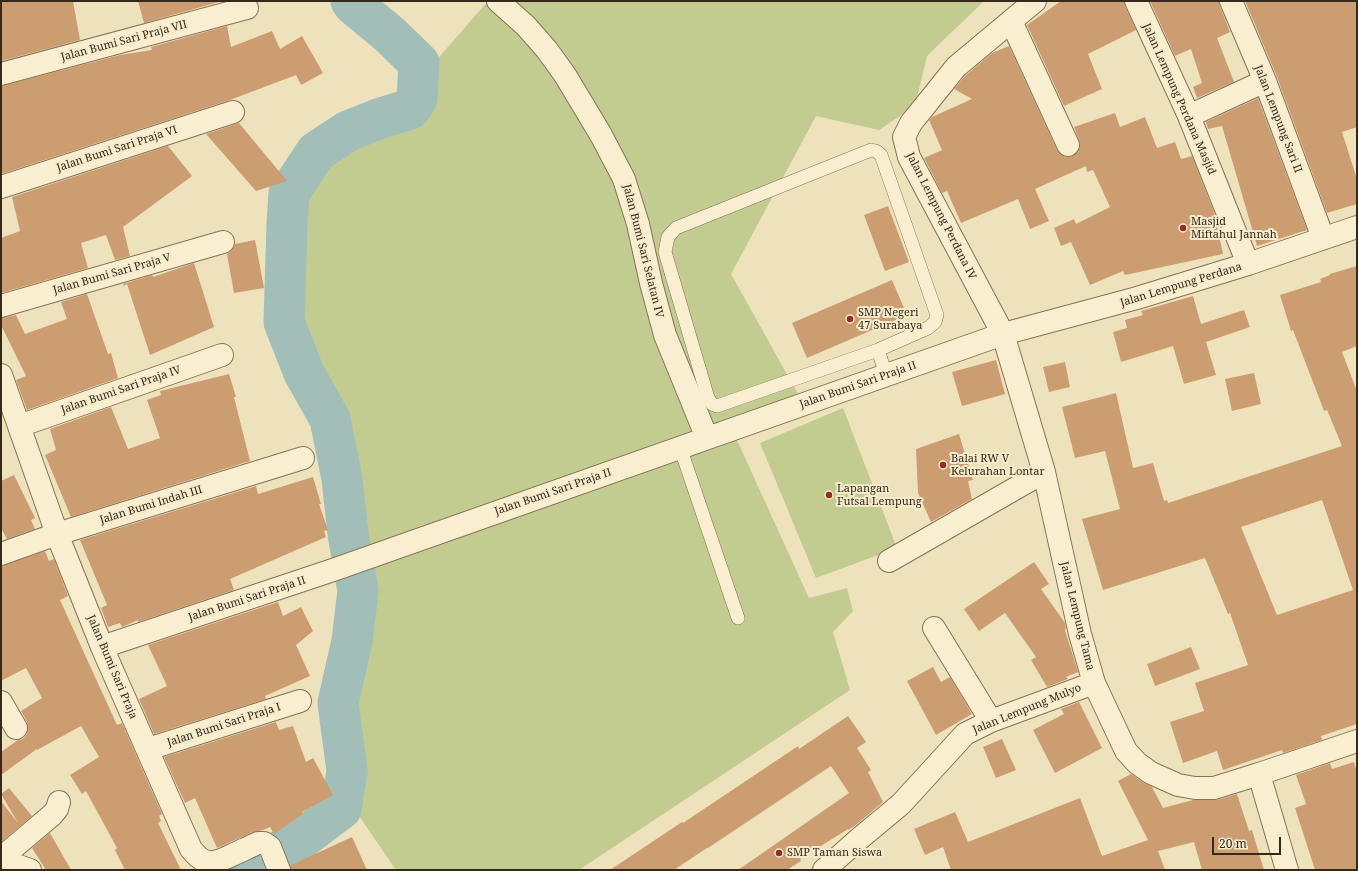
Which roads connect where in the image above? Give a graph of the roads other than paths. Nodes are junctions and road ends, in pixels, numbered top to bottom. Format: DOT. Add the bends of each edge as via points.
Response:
graph roads {
  1 [pos="498,1"];
  2 [pos="1035,1"];
  3 [pos="1136,1"];
  4 [pos="1231,1"];
  5 [pos="247,8"];
  6 [pos="1011,21"];
  7 [pos="1,74"];
  8 [pos="1265,81"];
  9 [pos="232,112"];
  10 [pos="1189,116"];
  11 [pos="1068,145"];
  12 [pos="1,187"];
  13 [pos="1357,227"];
  14 [pos="1323,238"];
  15 [pos="222,242"];
  16 [pos="1248,264"];
  17 [pos="1,306"];
  18 [pos="1003,334"];
  19 [pos="878,350"];
  20 [pos="222,355"];
  21 [pos="1,375"];
  22 [pos="886,375"];
  23 [pos="19,426"];
  24 [pos="708,438"];
  25 [pos="680,447"];
  26 [pos="303,458"];
  27 [pos="1044,472"];
  28 [pos="57,534"];
  29 [pos="1,554"];
  30 [pos="889,561"];
  31 [pos="738,618"];
  32 [pos="934,628"];
  33 [pos="102,648"];
  34 [pos="1094,683"];
  35 [pos="300,701"];
  36 [pos="1,702"];
  37 [pos="991,721"];
  38 [pos="16,728"];
  39 [pos="1357,741"];
  40 [pos="148,750"];
  41 [pos="1259,774"];
  42 [pos="59,802"];
  43 [pos="1,859"];
  44 [pos="275,860"];
  45 [pos="30,870"];
  46 [pos="824,870"];
  47 [pos="1287,870"];
  1 -- 24 [label="street, Jalan Bumi Sari Selatan IV" via="526,26 551,56 601,135 624,179 638,224 664,335"];
  2 -- 6 [label="street, Jalan Lempung Perdana IV"];
  3 -- 10 [label="street, Jalan Lempung Perdana Masjid"];
  4 -- 8 [label="street, Jalan Lempung Sari II"];
  5 -- 7 [label="street, Jalan Bumi Sari Praja VII"];
  6 -- 11 [label="street"];
  6 -- 18 [label="street, Jalan Lempung Perdana IV" via="956,67 911,123 904,137 917,172"];
  8 -- 10 [label="street"];
  8 -- 14 [label="street, Jalan Lempung Sari II"];
  9 -- 12 [label="street, Jalan Bumi Sari Praja VI"];
  10 -- 16 [label="street, Jalan Lempung Perdana Masjid"];
  13 -- 14 [label="street, Jalan Lempung Perdana"];
  14 -- 16 [label="street, Jalan Lempung Perdana"];
  15 -- 17 [label="street, Jalan Bumi Sari Praja V"];
  16 -- 18 [label="street, Jalan Lempung Perdana" via="1137,298"];
  18 -- 22 [label="street, Jalan Bumi Sari Praja II"];
  18 -- 27 [label="street, Jalan Lempung Tama"];
  19 -- 19 [label="lane" via="717,406 712,404 708,398 665,252 668,237 676,228 871,150 876,151 880,155 937,315 935,322 928,328"];
  19 -- 22 [label="lane"];
  20 -- 23 [label="street, Jalan Bumi Sari Praja IV"];
  21 -- 23 [label="street, Jalan Bumi Sari Praja"];
  22 -- 24 [label="street, Jalan Bumi Sari Praja II"];
  23 -- 28 [label="street, Jalan Bumi Sari Praja"];
  24 -- 25 [label="street, Jalan Bumi Sari Praja II"];
  25 -- 31 [label="lane"];
  25 -- 33 [label="street, Jalan Bumi Sari Praja II" via="333,570"];
  26 -- 28 [label="street, Jalan Bumi Indah III"];
  27 -- 30 [label="street"];
  27 -- 34 [label="street, Jalan Lempung Tama" via="1080,634"];
  28 -- 29 [label="street, Jalan Bumi Indah III"];
  28 -- 33 [label="street, Jalan Bumi Sari Praja"];
  32 -- 37 [label="street"];
  33 -- 40 [label="street, Jalan Bumi Sari Praja"];
  34 -- 37 [label="street, Jalan Lempung Mulyo"];
  34 -- 41 [label="street, Jalan Lempung Tama" via="1126,751 1151,773 1178,785 1195,788 1214,788"];
  35 -- 40 [label="street, Jalan Bumi Sari Praja I"];
  36 -- 38 [label="street"];
  37 -- 46 [label="street, Jalan Lempung Mulyo" via="965,734 902,804"];
  39 -- 41 [label="street, Jalan Lempung Tama"];
  40 -- 44 [label="street, Jalan Bumi Sari Praja" via="195,854 207,862 217,863 258,843 264,843"];
  41 -- 47 [label="street"];
  42 -- 43 [label="street" via="52,815"];
  43 -- 45 [label="street"];
}
